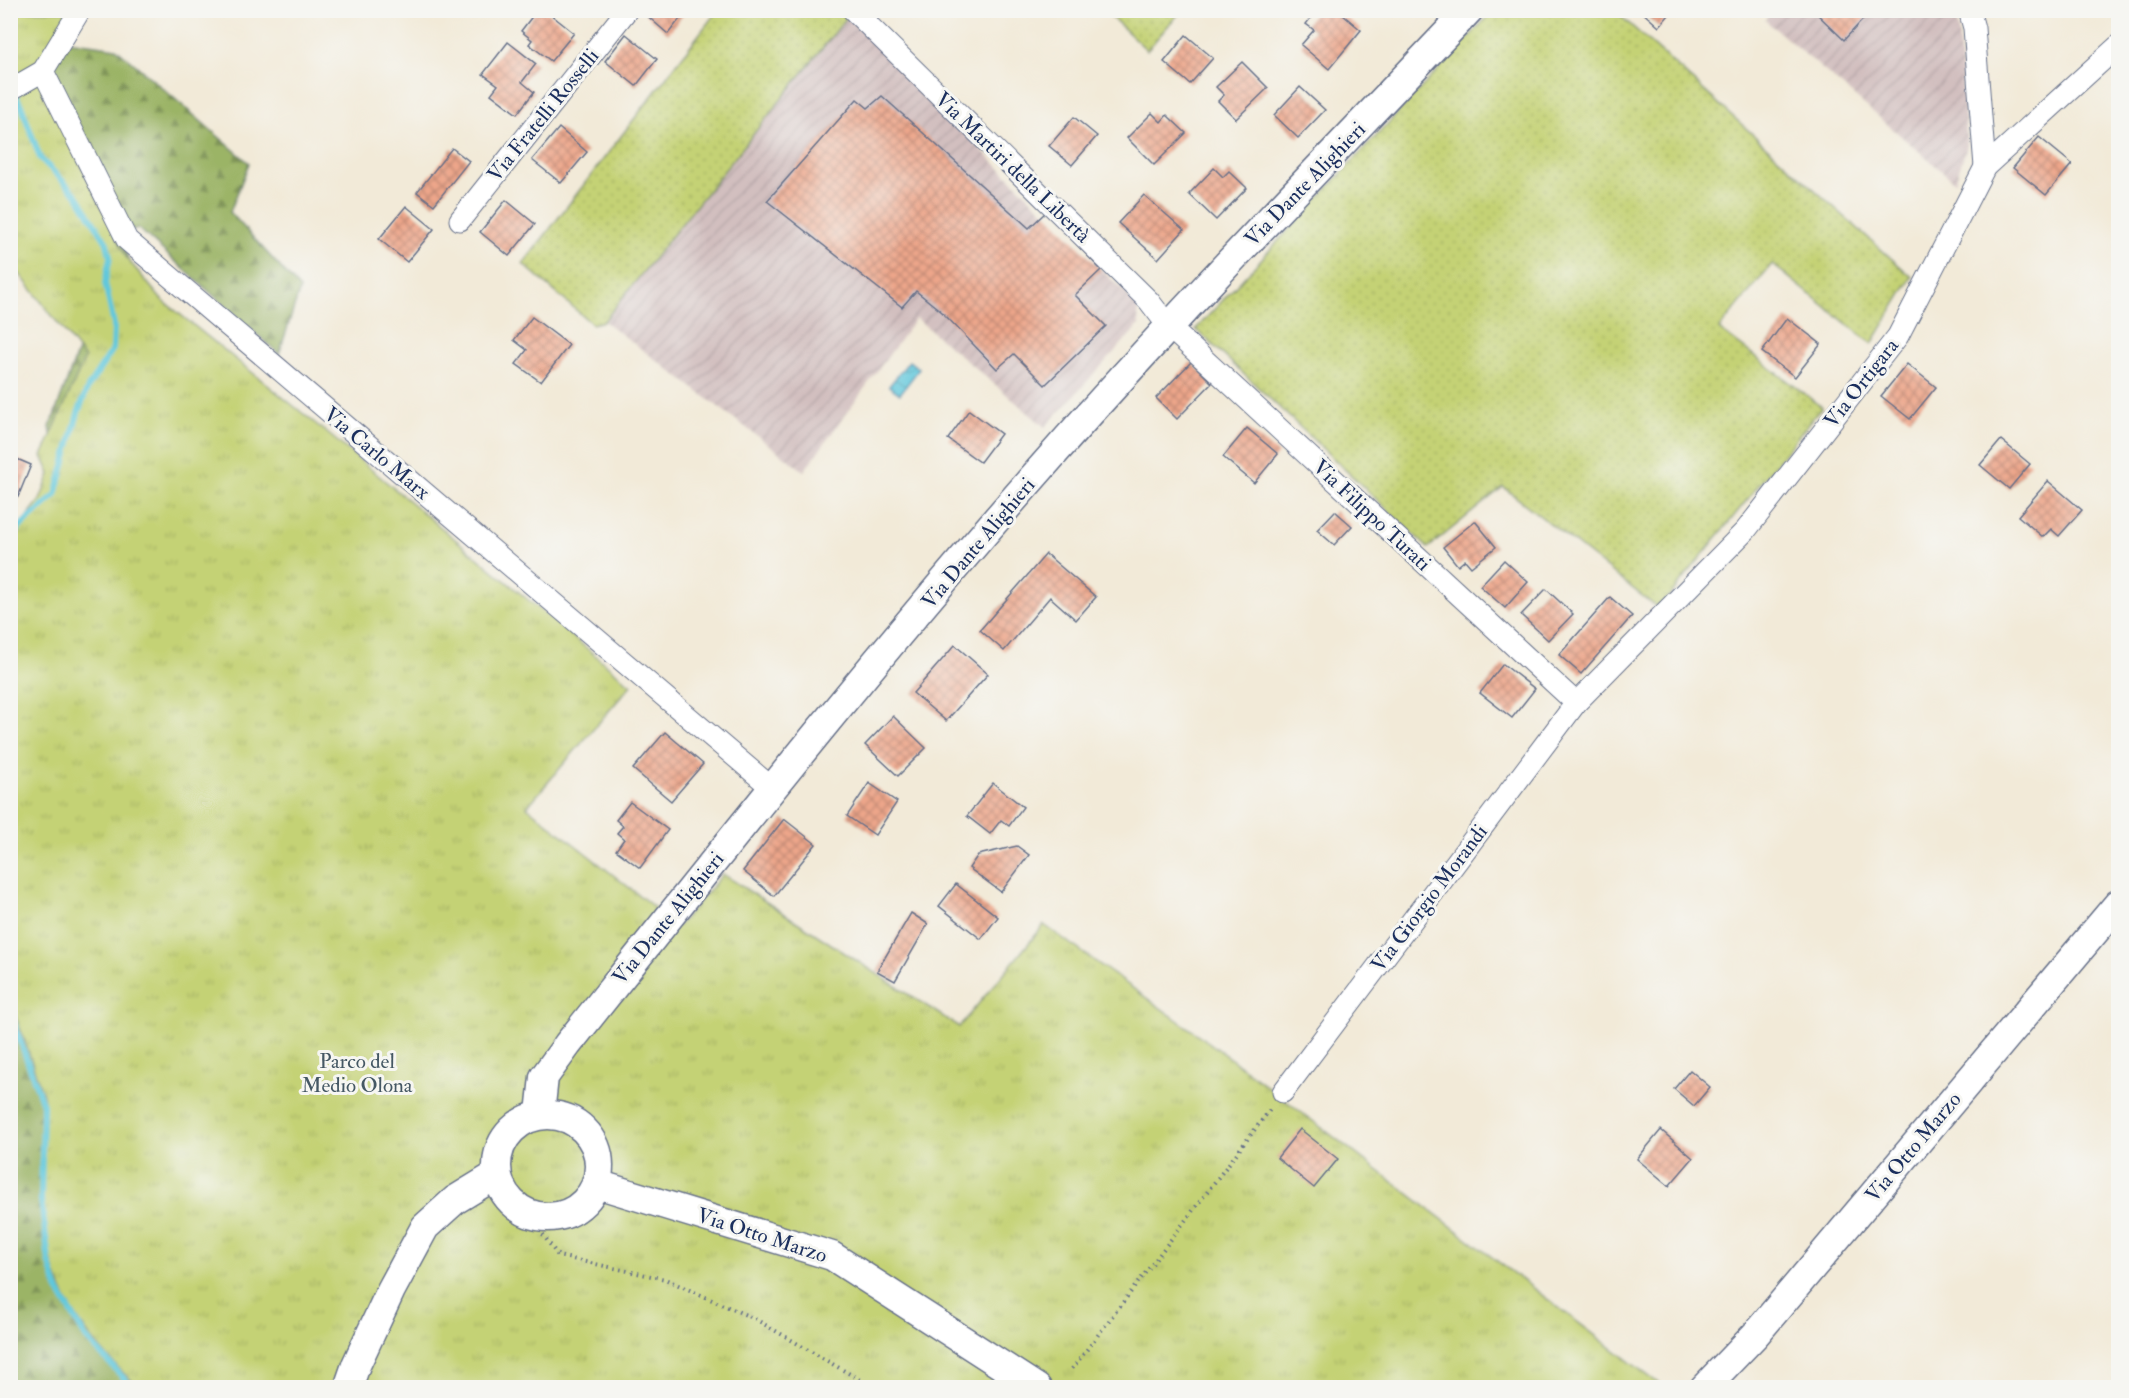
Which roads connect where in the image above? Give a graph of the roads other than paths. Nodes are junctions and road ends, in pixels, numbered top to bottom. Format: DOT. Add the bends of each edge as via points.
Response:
graph roads {
  1 [pos="80,10"];
  2 [pos="627,10"];
  3 [pos="853,10"];
  4 [pos="1469,10"];
  5 [pos="1969,10"];
  6 [pos="2118,46"];
  7 [pos="43,71"];
  8 [pos="17,86"];
  9 [pos="1985,167"];
  10 [pos="460,220"];
  11 [pos="1169,327"];
  12 [pos="1576,703"];
  13 [pos="772,788"];
  14 [pos="2118,904"];
  15 [pos="1283,1092"];
  16 [pos="540,1114"];
  17 [pos="496,1175"];
  18 [pos="597,1184"];
  19 [pos="348,1388"];
  20 [pos="1037,1388"];
  21 [pos="1704,1388"];
  1 -- 7 [label="street"];
  2 -- 10 [label="street, Via Fratelli Rosselli"];
  3 -- 11 [label="street, Via Martiri della Libertà" via="1149,301"];
  4 -- 11 [label="street, Via Dante Alighieri"];
  5 -- 9 [label="street" via="1974,28"];
  6 -- 9 [label="street, Via Ortigara"];
  7 -- 8 [label="street"];
  7 -- 13 [label="street, Via Carlo Marx" via="127,240"];
  9 -- 12 [label="street, Via Ortigara" via="1898,336 1746,530"];
  11 -- 12 [label="street, Via Filippo Turati"];
  11 -- 13 [label="street, Via Dante Alighieri" via="1049,459"];
  12 -- 15 [label="street, Via Giorgio Morandi"];
  13 -- 16 [label="street, Via Dante Alighieri" via="544,1077"];
  14 -- 21 [label="street, Via Otto Marzo" via="1755,1335"];
  16 -- 17 [label="street" via="515,1125 499,1147"];
  16 -- 18 [label="street" via="567,1117 588,1133 599,1157"];
  17 -- 18 [label="street" via="504,1194 519,1209 538,1217 570,1212 583,1204"];
  17 -- 19 [label="street" via="454,1200 425,1227 386,1300"];
  18 -- 20 [label="street, Via Otto Marzo" via="832,1256"];
}
